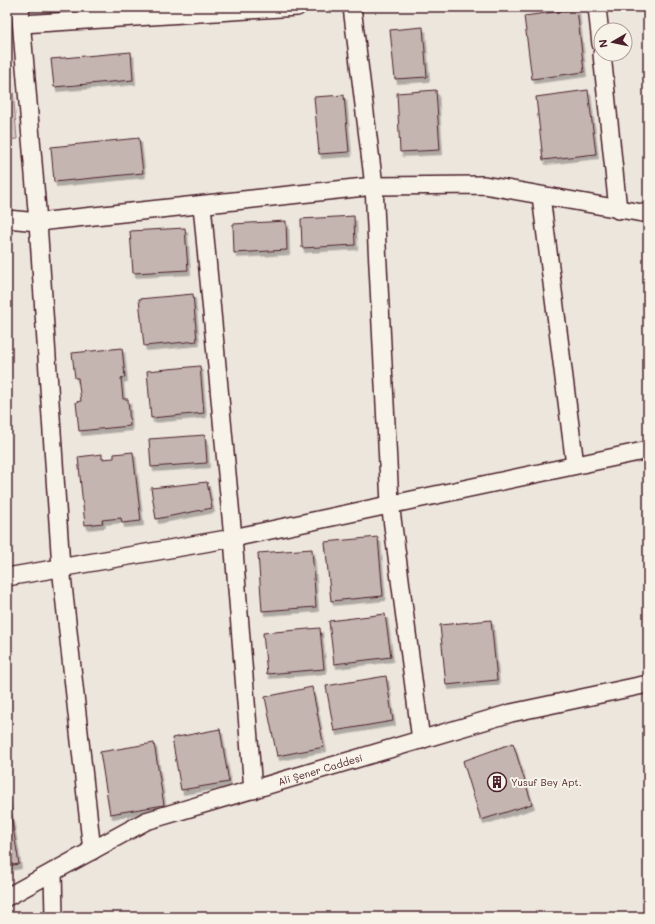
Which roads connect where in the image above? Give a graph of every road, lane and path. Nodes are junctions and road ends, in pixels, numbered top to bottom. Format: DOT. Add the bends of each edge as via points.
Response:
graph roads {
  1 [pos="297,7"];
  2 [pos="352,7"];
  3 [pos="597,7"];
  4 [pos="21,15"];
  5 [pos="599,22"];
  6 [pos="603,62"];
  7 [pos="374,186"];
  8 [pos="541,196"];
  9 [pos="202,205"];
  10 [pos="618,210"];
  11 [pos="648,214"];
  12 [pos="7,219"];
  13 [pos="38,222"];
  14 [pos="648,450"];
  15 [pos="575,465"];
  16 [pos="390,504"];
  17 [pos="233,538"];
  18 [pos="61,568"];
  19 [pos="7,577"];
  20 [pos="648,684"];
  21 [pos="421,740"];
  22 [pos="253,790"];
  23 [pos="92,851"];
  24 [pos="53,872"];
  25 [pos="7,897"];
  26 [pos="54,917"];
  1 -- 4 [label="street"];
  2 -- 7 [label="street"];
  3 -- 5 [label="street"];
  4 -- 13 [label="street"];
  6 -- 10 [label="street"];
  7 -- 8 [label="street" via="484,186"];
  7 -- 9 [label="street"];
  7 -- 16 [label="street"];
  8 -- 10 [label="street"];
  8 -- 15 [label="street"];
  9 -- 13 [label="street"];
  9 -- 17 [label="street"];
  10 -- 11 [label="street"];
  12 -- 13 [label="street"];
  13 -- 18 [label="street"];
  14 -- 15 [label="street"];
  15 -- 16 [label="street"];
  16 -- 17 [label="street"];
  16 -- 21 [label="street"];
  17 -- 18 [label="street"];
  17 -- 22 [label="street"];
  18 -- 19 [label="street"];
  18 -- 23 [label="street"];
  20 -- 21 [label="street, Ali Şener Caddesi" via="511,714"];
  21 -- 22 [label="street, Ali Şener Caddesi"];
  22 -- 23 [label="street, Ali Şener Caddesi" via="146,821"];
  23 -- 24 [label="street, Ali Şener Caddesi"];
  24 -- 25 [label="street, Ali Şener Caddesi"];
  24 -- 26 [label="street"];
}
